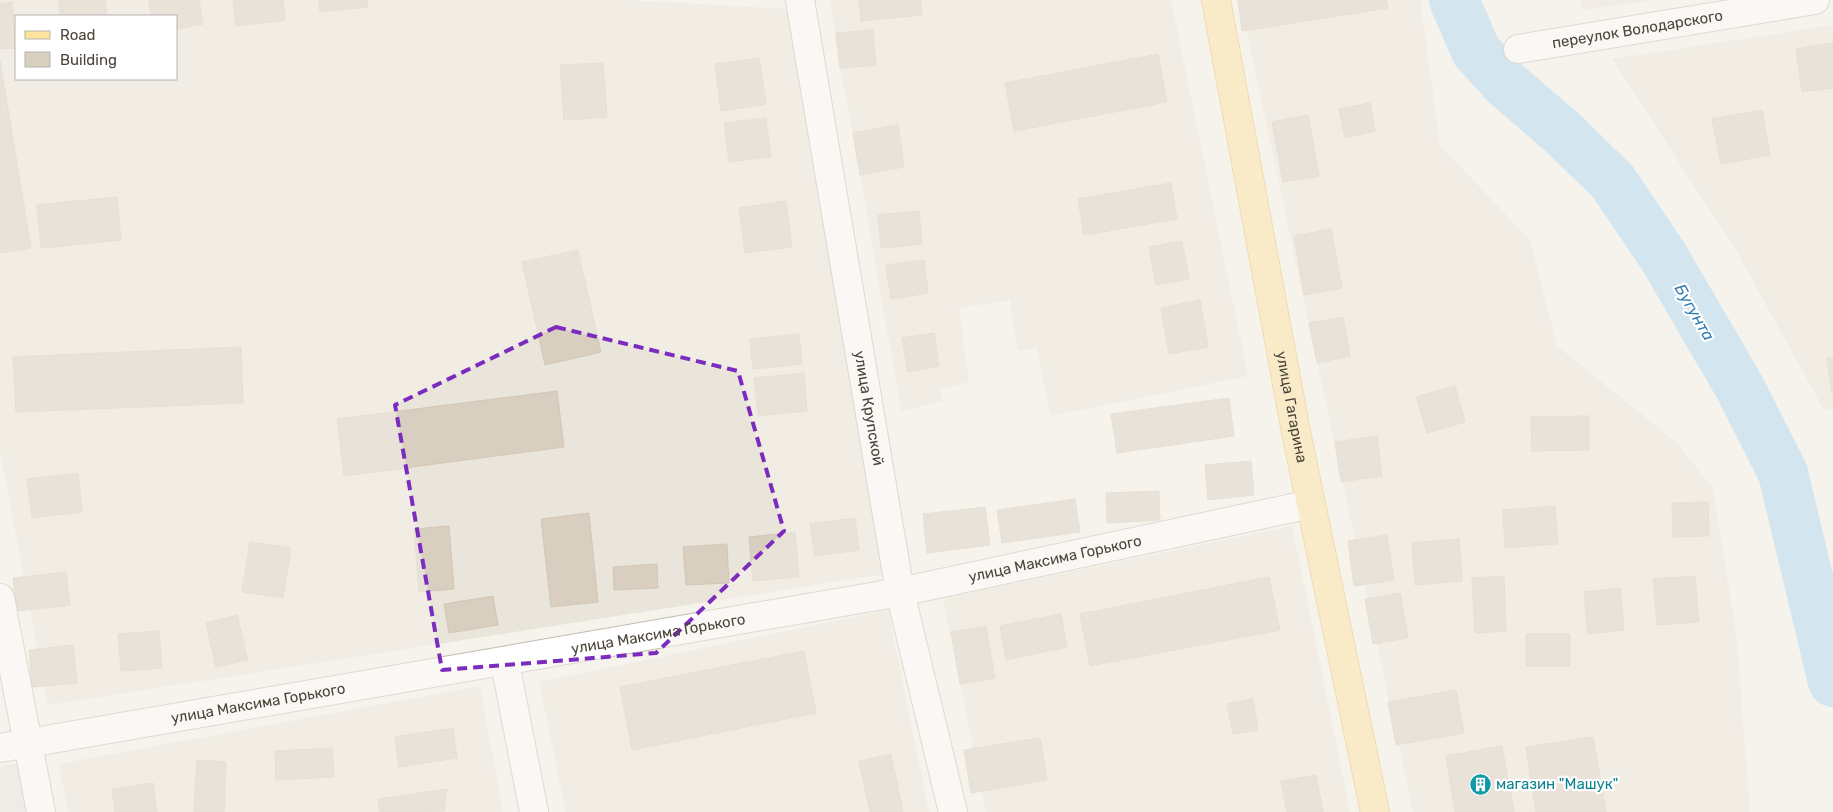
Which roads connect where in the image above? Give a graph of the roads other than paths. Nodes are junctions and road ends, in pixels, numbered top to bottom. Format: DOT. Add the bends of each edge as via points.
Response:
graph roads {
  1 [pos="800,0"];
  2 [pos="1216,0"];
  3 [pos="1815,0"];
  4 [pos="1518,49"];
  5 [pos="1311,504"];
  6 [pos="900,592"];
  7 [pos="0,598"];
  8 [pos="505,662"];
  9 [pos="28,742"];
  10 [pos="0,748"];
  11 [pos="42,812"];
  12 [pos="534,812"];
  13 [pos="953,812"];
  14 [pos="1375,812"];
  1 -- 6 [label="street, улица Крупской"];
  2 -- 5 [label="main road, улица Гагарина"];
  3 -- 4 [label="street, переулок Володарского"];
  5 -- 6 [label="street, улица Максима Горького"];
  5 -- 14 [label="main road, улица Гагарина"];
  6 -- 8 [label="street, улица Максима Горького"];
  6 -- 13 [label="street, улица Крупской"];
  7 -- 9 [label="street"];
  8 -- 9 [label="street, улица Максима Горького"];
  8 -- 12 [label="street"];
  9 -- 10 [label="street, улица Максима Горького"];
  9 -- 11 [label="street"];
}
